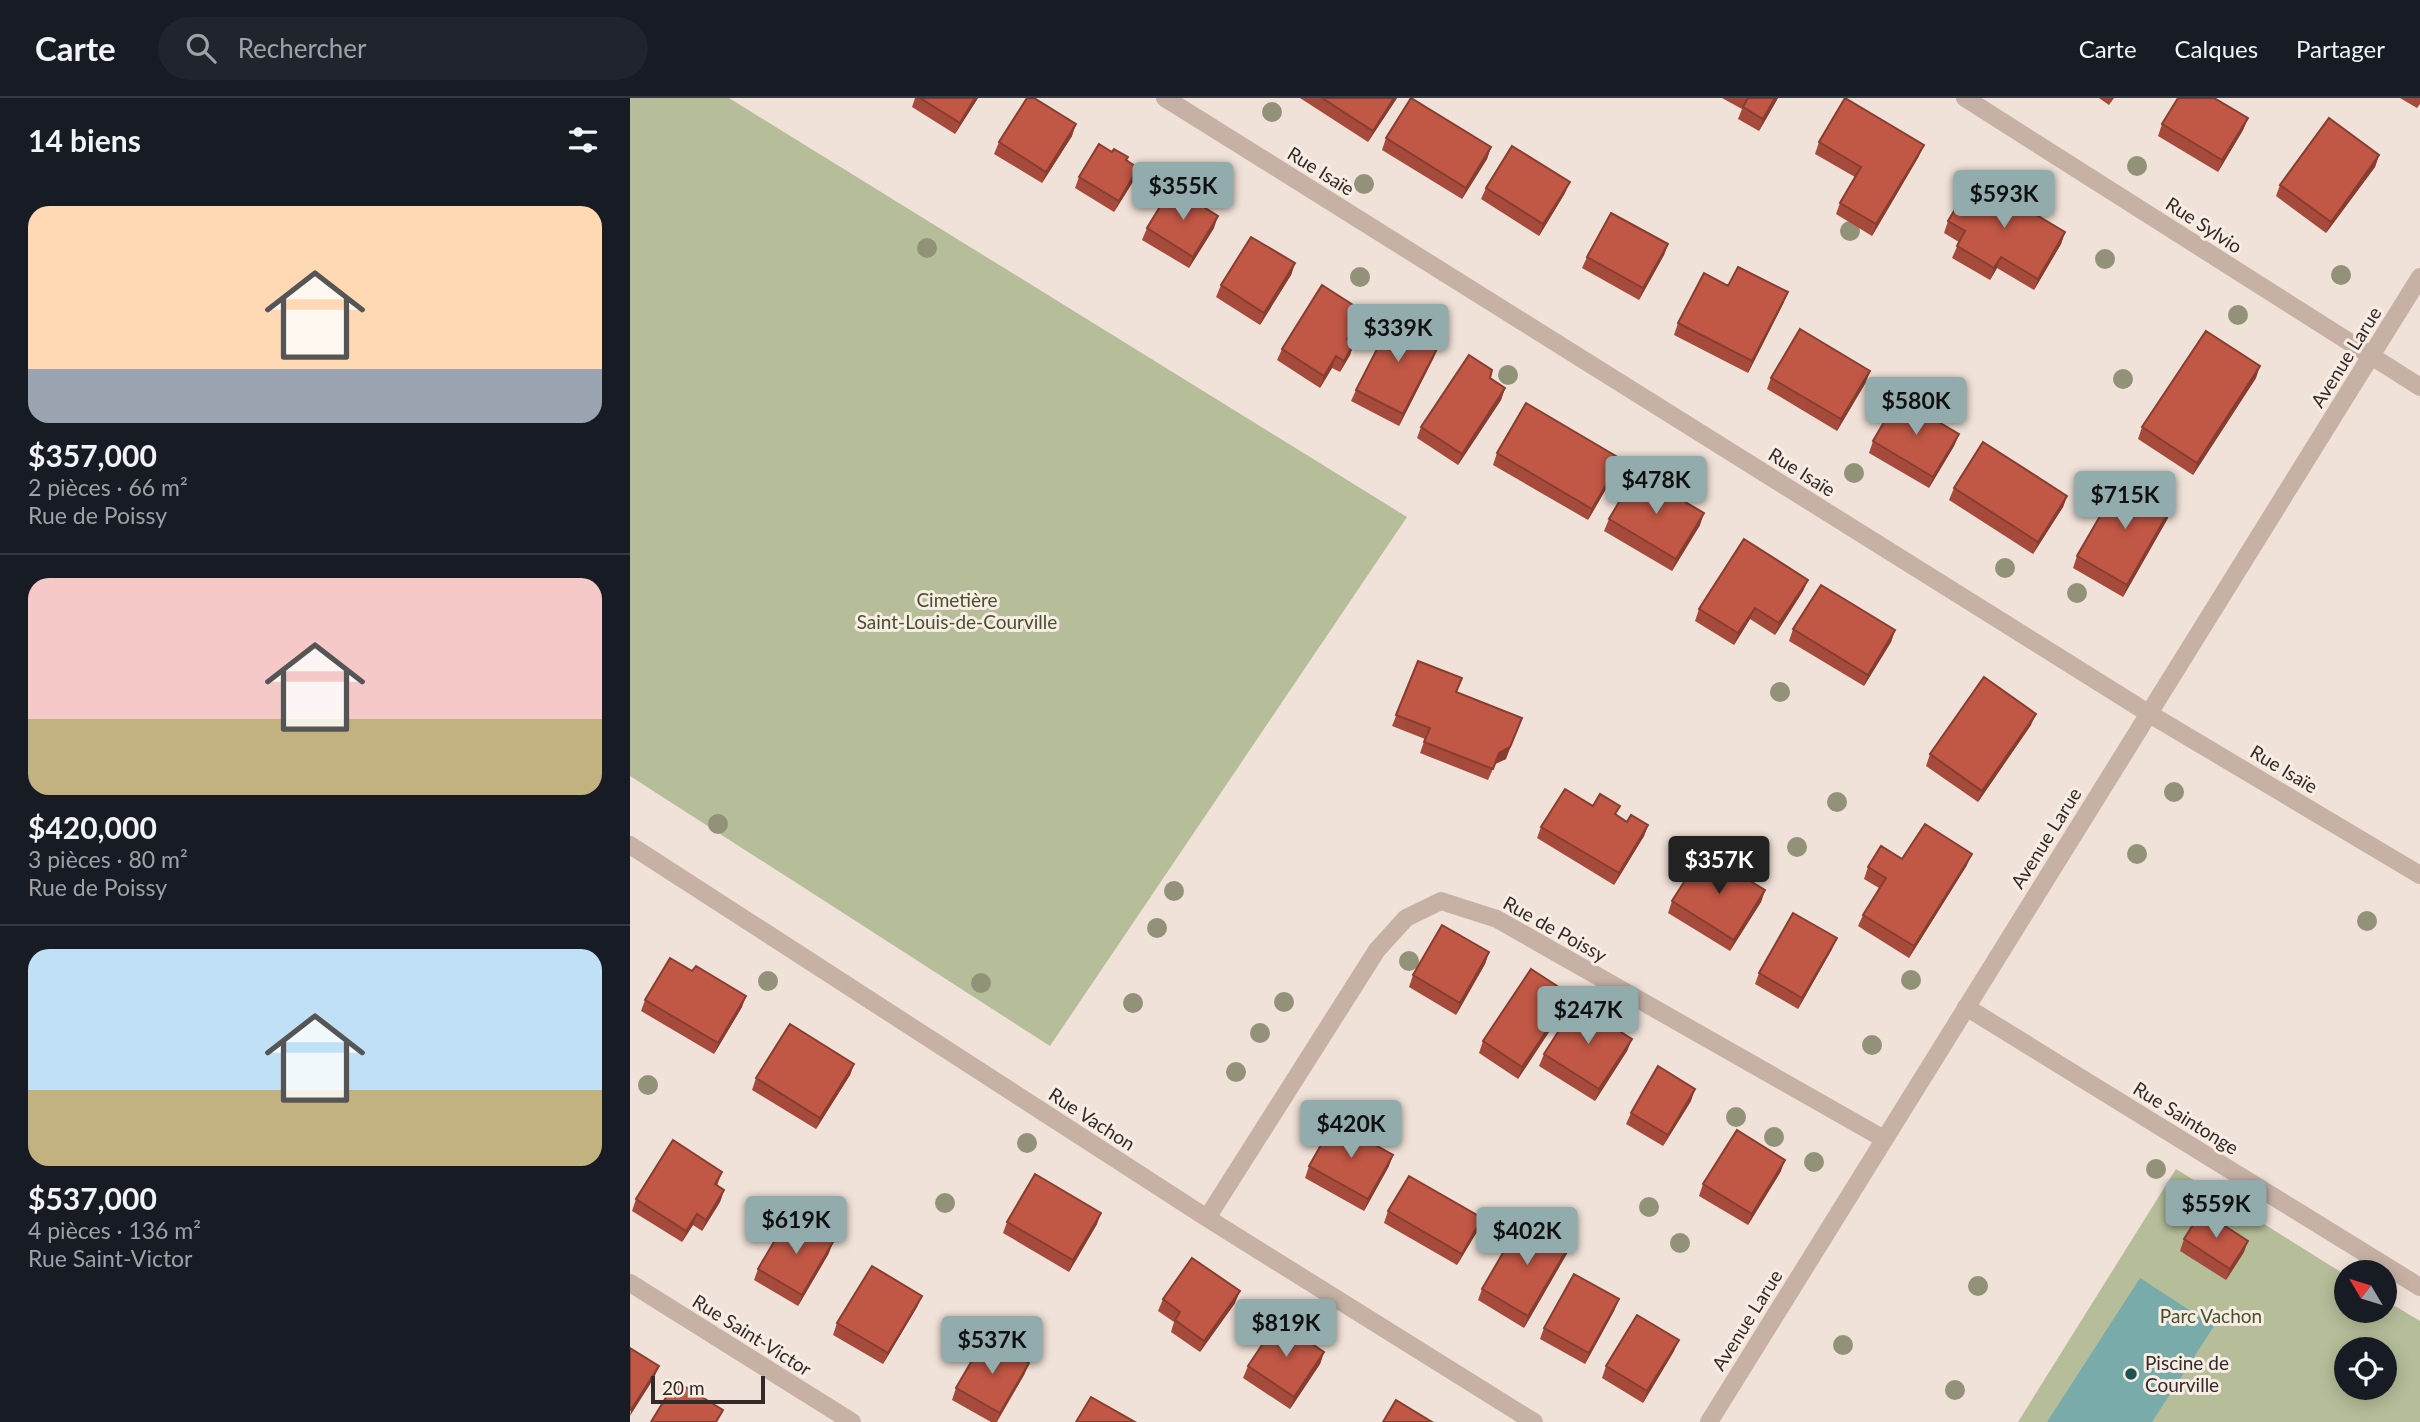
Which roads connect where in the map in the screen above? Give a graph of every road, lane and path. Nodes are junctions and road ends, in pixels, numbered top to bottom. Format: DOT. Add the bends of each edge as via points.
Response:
graph roads {
  1 [pos="1165,98"];
  2 [pos="1965,98"];
  3 [pos="2420,277"];
  4 [pos="2371,357"];
  5 [pos="2420,387"];
  6 [pos="2148,713"];
  7 [pos="630,845"];
  8 [pos="2420,875"];
  9 [pos="1966,1006"];
  10 [pos="1884,1139"];
  11 [pos="1207,1218"];
  12 [pos="630,1283"];
  13 [pos="2420,1287"];
  14 [pos="852,1422"];
  15 [pos="1534,1422"];
  16 [pos="1709,1422"];
  1 -- 6 [label="street, Rue Isaïe"];
  2 -- 4 [label="street, Rue Sylvio"];
  3 -- 4 [label="street, Avenue Larue"];
  4 -- 5 [label="street, Rue Sylvio"];
  4 -- 6 [label="street, Avenue Larue"];
  6 -- 8 [label="street, Rue Isaïe"];
  6 -- 9 [label="street, Avenue Larue"];
  7 -- 11 [label="street, Rue Vachon"];
  9 -- 10 [label="street, Avenue Larue"];
  9 -- 13 [label="street, Rue Saintonge"];
  10 -- 11 [label="street, Rue de Poissy" via="1497,919 1441,901 1406,918 1377,950"];
  10 -- 16 [label="street, Avenue Larue"];
  11 -- 15 [label="street, Rue Vachon"];
  12 -- 14 [label="street, Rue Saint-Victor"];
}
